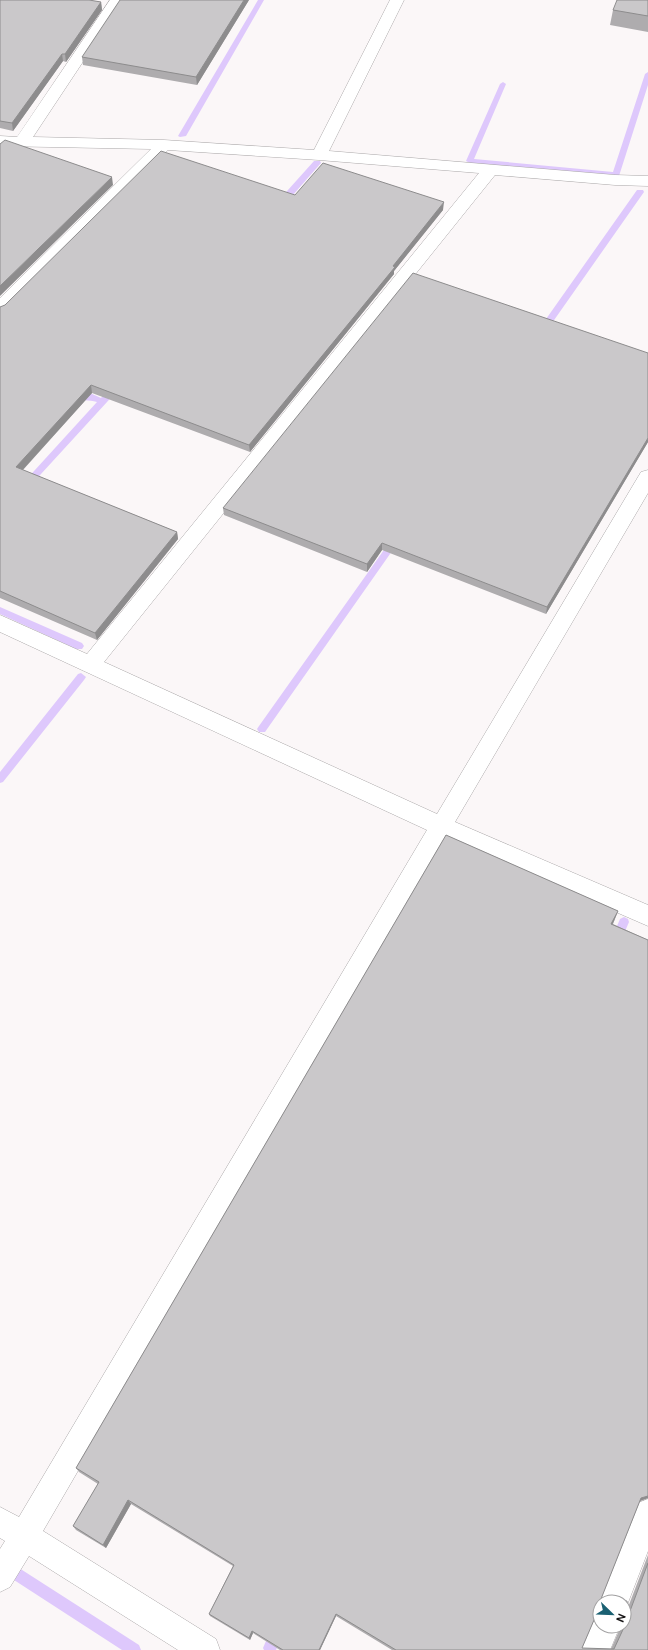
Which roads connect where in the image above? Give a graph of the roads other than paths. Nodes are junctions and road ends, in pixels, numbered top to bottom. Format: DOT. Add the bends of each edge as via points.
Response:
graph roads {
  1 [pos="117,0"];
  2 [pos="397,0"];
  3 [pos="23,140"];
  4 [pos="0,141"];
  5 [pos="164,145"];
  6 [pos="318,155"];
  7 [pos="490,170"];
  8 [pos="648,181"];
  9 [pos="0,308"];
  10 [pos="648,477"];
  11 [pos="0,623"];
  12 [pos="90,665"];
  13 [pos="441,826"];
  14 [pos="648,916"];
  15 [pos="648,1513"];
  16 [pos="0,1521"];
  17 [pos="24,1537"];
  18 [pos="0,1577"];
  19 [pos="617,1594"];
  20 [pos="602,1634"];
  21 [pos="205,1650"];
  22 [pos="596,1650"];
  1 -- 3 [label="street"];
  2 -- 6 [label="street"];
  3 -- 4 [label="street"];
  3 -- 5 [label="street"];
  5 -- 6 [label="street"];
  5 -- 9 [label="street"];
  6 -- 7 [label="street"];
  7 -- 8 [label="street"];
  7 -- 12 [label="street"];
  10 -- 13 [label="street"];
  11 -- 12 [label="street"];
  12 -- 13 [label="street"];
  13 -- 14 [label="street"];
  13 -- 17 [label="street"];
  15 -- 19 [label="street"];
  16 -- 17 [label="street"];
  17 -- 18 [label="street"];
  17 -- 21 [label="street"];
  20 -- 22 [label="street"];
}
